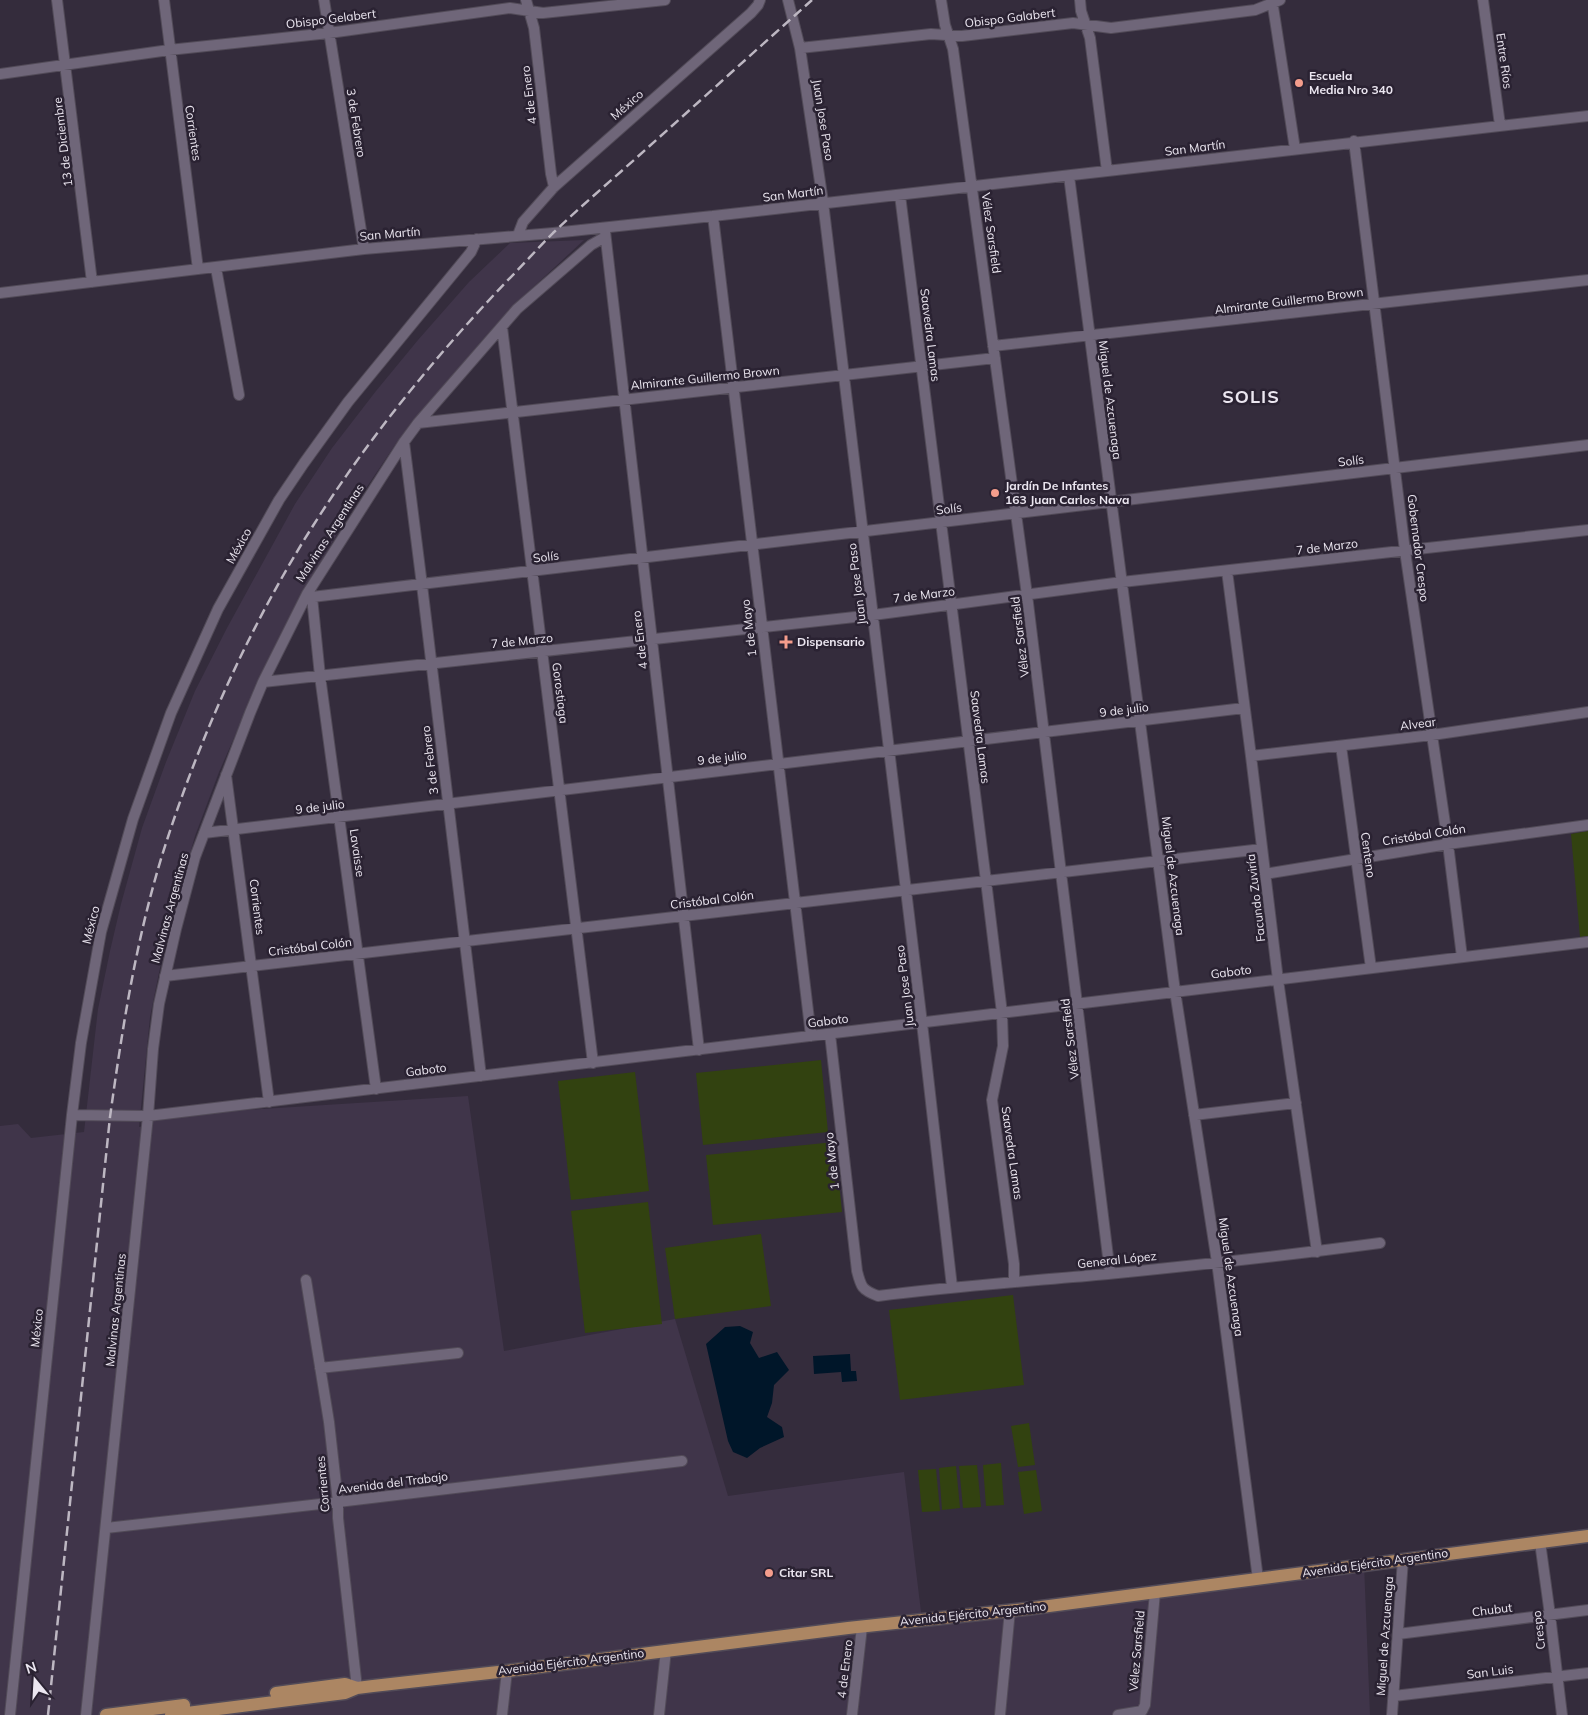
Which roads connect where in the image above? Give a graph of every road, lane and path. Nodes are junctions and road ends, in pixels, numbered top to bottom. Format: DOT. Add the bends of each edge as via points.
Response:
graph roads {
  1 [pos="57,0"];
  2 [pos="164,0"];
  3 [pos="324,0"];
  4 [pos="666,0"];
  5 [pos="760,0"];
  6 [pos="788,0"];
  7 [pos="941,0"];
  8 [pos="1080,0"];
  9 [pos="1483,0"];
  10 [pos="1275,1"];
  11 [pos="528,5"];
  12 [pos="1086,25"];
  13 [pos="329,33"];
  14 [pos="949,36"];
  15 [pos="800,48"];
  16 [pos="169,50"];
  17 [pos="66,64"];
  18 [pos="0,74"];
  19 [pos="1588,116"];
  20 [pos="1500,125"];
  21 [pos="1354,141"];
  22 [pos="1295,149"];
  23 [pos="1107,171"];
  24 [pos="1068,176"];
  25 [pos="972,186"];
  26 [pos="554,187"];
  27 [pos="900,195"];
  28 [pos="823,202"];
  29 [pos="713,216"];
  30 [pos="605,232"];
  31 [pos="518,235"];
  32 [pos="478,239"];
  33 [pos="364,249"];
  34 [pos="216,268"];
  35 [pos="198,269"];
  36 [pos="1588,280"];
  37 [pos="92,282"];
  38 [pos="0,292"];
  39 [pos="1376,303"];
  40 [pos="502,327"];
  41 [pos="1089,336"];
  42 [pos="993,346"];
  43 [pos="995,358"];
  44 [pos="922,367"];
  45 [pos="844,375"];
  46 [pos="733,388"];
  47 [pos="239,395"];
  48 [pos="624,400"];
  49 [pos="512,412"];
  50 [pos="418,423"];
  51 [pos="404,442"];
  52 [pos="1588,445"];
  53 [pos="1396,468"];
  54 [pos="1110,502"];
  55 [pos="1016,513"];
  56 [pos="941,522"];
  57 [pos="1588,530"];
  58 [pos="863,532"];
  59 [pos="752,545"];
  60 [pos="1405,550"];
  61 [pos="643,558"];
  62 [pos="1227,571"];
  63 [pos="532,572"];
  64 [pos="1122,582"];
  65 [pos="422,585"];
  66 [pos="1028,595"];
  67 [pos="309,596"];
  68 [pos="951,604"];
  69 [pos="873,615"];
  70 [pos="762,627"];
  71 [pos="652,639"];
  72 [pos="542,651"];
  73 [pos="431,664"];
  74 [pos="320,676"];
  75 [pos="264,682"];
  76 [pos="1244,708"];
  77 [pos="1588,712"];
  78 [pos="1140,720"];
  79 [pos="1044,732"];
  80 [pos="1432,735"];
  81 [pos="968,741"];
  82 [pos="1341,746"];
  83 [pos="888,750"];
  84 [pos="1251,756"];
  85 [pos="777,763"];
  86 [pos="226,774"];
  87 [pos="668,777"];
  88 [pos="559,790"];
  89 [pos="448,804"];
  90 [pos="339,817"];
  91 [pos="1588,825"];
  92 [pos="234,829"];
  93 [pos="204,833"];
  94 [pos="1448,844"];
  95 [pos="1262,849"];
  96 [pos="1356,859"];
  97 [pos="1158,861"];
  98 [pos="1061,872"];
  99 [pos="1265,874"];
  100 [pos="986,881"];
  101 [pos="906,890"];
  102 [pos="795,903"];
  103 [pos="684,916"];
  104 [pos="577,929"];
  105 [pos="464,942"];
  106 [pos="1588,942"];
  107 [pos="358,954"];
  108 [pos="1462,957"];
  109 [pos="252,966"];
  110 [pos="1371,968"];
  111 [pos="165,976"];
  112 [pos="1278,980"];
  113 [pos="1175,992"];
  114 [pos="1078,1004"];
  115 [pos="1002,1013"];
  116 [pos="922,1023"];
  117 [pos="830,1034"];
  118 [pos="811,1036"];
  119 [pos="699,1050"];
  120 [pos="593,1062"];
  121 [pos="481,1076"];
  122 [pos="376,1089"];
  123 [pos="269,1102"];
  124 [pos="1296,1102"];
  125 [pos="72,1115"];
  126 [pos="1194,1115"];
  127 [pos="148,1116"];
  128 [pos="1380,1243"];
  129 [pos="1317,1252"];
  130 [pos="1217,1262"];
  131 [pos="1110,1274"];
  132 [pos="306,1280"];
  133 [pos="1014,1282"];
  134 [pos="860,1285"];
  135 [pos="952,1287"];
  136 [pos="458,1353"];
  137 [pos="320,1368"];
  138 [pos="682,1461"];
  139 [pos="338,1502"];
  140 [pos="106,1528"];
  141 [pos="1588,1536"];
  142 [pos="1540,1542"];
  143 [pos="1403,1559"];
  144 [pos="1258,1579"];
  145 [pos="1155,1592"];
  146 [pos="1010,1610"];
  147 [pos="1588,1610"];
  148 [pos="1550,1615"];
  149 [pos="862,1627"];
  150 [pos="1398,1634"];
  151 [pos="666,1650"];
  152 [pos="507,1671"];
  153 [pos="1588,1674"];
  154 [pos="1557,1677"];
  155 [pos="357,1688"];
  156 [pos="1394,1696"];
  157 [pos="10,1715"];
  158 [pos="86,1715"];
  159 [pos="106,1715"];
  160 [pos="171,1715"];
  161 [pos="502,1715"];
  162 [pos="659,1715"];
  163 [pos="852,1715"];
  164 [pos="1000,1715"];
  165 [pos="1118,1715"];
  166 [pos="1392,1715"];
  167 [pos="1562,1715"];
  1 -- 17 [label="street, 13 de Diciembre"];
  2 -- 16 [label="street, Corrientes"];
  3 -- 13 [label="street, 3 de Febrero"];
  4 -- 11 [label="street, Obispo Gelabert" via="543,13"];
  5 -- 26 [label="street, México" via="751,13"];
  6 -- 15 [label="street, Juan Jose Paso"];
  7 -- 14 [label="street, Vélez Sarsfield"];
  8 -- 12 [label="street"];
  9 -- 20 [label="street, Entre Ríos"];
  10 -- 12 [label="street, Obispo Galabert" via="1255,10 1111,28"];
  10 -- 22 [label="street"];
  11 -- 13 [label="street, Obispo Gelabert"];
  11 -- 26 [label="street, 4 de Enero" via="534,28"];
  12 -- 14 [label="street, Obispo Galabert" via="1073,23"];
  12 -- 23 [label="street"];
  13 -- 16 [label="street, Obispo Gelabert"];
  13 -- 33 [label="street, 3 de Febrero"];
  14 -- 15 [label="street, Obispo Galabert" via="931,34"];
  14 -- 25 [label="street, Vélez Sarsfield"];
  15 -- 28 [label="street, Juan Jose Paso"];
  16 -- 17 [label="street, Obispo Gelabert"];
  16 -- 35 [label="street, Corrientes"];
  17 -- 18 [label="street, Obispo Gelabert"];
  17 -- 37 [label="street, 13 de Diciembre"];
  19 -- 20 [label="street, San Martín"];
  20 -- 21 [label="street, San Martín"];
  21 -- 22 [label="street, San Martín"];
  21 -- 39 [label="street, Gobernador Crespo"];
  22 -- 23 [label="street, San Martín"];
  23 -- 24 [label="street, San Martín"];
  24 -- 25 [label="street, San Martín"];
  24 -- 41 [label="street, Miguel de Azcuenaga"];
  25 -- 27 [label="street, San Martín"];
  25 -- 42 [label="street, Vélez Sarsfield"];
  26 -- 31 [label="street, México" via="523,222"];
  27 -- 28 [label="street, San Martín"];
  27 -- 44 [label="street, Saavedra Lamas"];
  28 -- 29 [label="street, San Martín"];
  28 -- 45 [label="street, Juan Jose Paso"];
  29 -- 30 [label="street, San Martín"];
  29 -- 46 [label="street, 1 de Mayo"];
  30 -- 31 [label="street, San Martín"];
  30 -- 40 [label="street, Malvinas Argentinas" via="517,309"];
  30 -- 48 [label="street, 4 de Enero"];
  31 -- 32 [label="street, San Martín"];
  32 -- 33 [label="street, San Martín"];
  32 -- 125 [label="street, México" via="471,252 348,402 304,463 279,500 218,609 171,713 133,818 101,932"];
  33 -- 34 [label="street, San Martín"];
  34 -- 35 [label="street, San Martín"];
  34 -- 47 [label="street"];
  35 -- 37 [label="street, San Martín"];
  36 -- 39 [label="street, Almirante Guillermo Brown"];
  37 -- 38 [label="street, San Martín"];
  39 -- 41 [label="street, Almirante Guillermo Brown"];
  39 -- 53 [label="street, Gobernador Crespo"];
  40 -- 49 [label="street, Gorostiaga"];
  40 -- 50 [label="street, Malvinas Argentinas"];
  41 -- 42 [label="street, Almirante Guillermo Brown"];
  41 -- 54 [label="street, Miguel de Azcuenaga"];
  42 -- 43 [label="street, Vélez Sarsfield"];
  43 -- 44 [label="street, Almirante Guillermo Brown"];
  43 -- 55 [label="street, Vélez Sarsfield"];
  44 -- 45 [label="street, Almirante Guillermo Brown"];
  44 -- 56 [label="street, Saavedra Lamas"];
  45 -- 46 [label="street, Almirante Guillermo Brown"];
  45 -- 58 [label="street, Juan Jose Paso"];
  46 -- 48 [label="street, Almirante Guillermo Brown"];
  46 -- 59 [label="street, 1 de Mayo"];
  48 -- 49 [label="street, Almirante Guillermo Brown"];
  48 -- 61 [label="street, 4 de Enero"];
  49 -- 50 [label="street, Almirante Guillermo Brown"];
  49 -- 63 [label="street, Gorostiaga"];
  50 -- 51 [label="street, Malvinas Argentinas"];
  51 -- 65 [label="street, 3 de Febrero"];
  51 -- 67 [label="street, Malvinas Argentinas"];
  52 -- 53 [label="street, Solís"];
  53 -- 54 [label="street, Solís"];
  53 -- 60 [label="street, Gobernador Crespo"];
  54 -- 55 [label="street, Solís"];
  54 -- 64 [label="street, Miguel de Azcuenaga"];
  55 -- 56 [label="street, Solís"];
  55 -- 66 [label="street, Vélez Sarsfield"];
  56 -- 58 [label="street, Solís"];
  56 -- 68 [label="street, Saavedra Lamas"];
  57 -- 60 [label="street, 7 de Marzo"];
  58 -- 59 [label="street, Solís"];
  58 -- 69 [label="street, Juan Jose Paso"];
  59 -- 61 [label="street, Solís"];
  59 -- 70 [label="street, 1 de Mayo"];
  60 -- 62 [label="street, 7 de Marzo"];
  60 -- 80 [label="street, Gobernador Crespo"];
  61 -- 63 [label="street, Solís"];
  61 -- 71 [label="street, 4 de Enero"];
  62 -- 64 [label="street, 7 de Marzo"];
  62 -- 76 [label="street, Facundo Zuviría"];
  63 -- 65 [label="street, Solís"];
  63 -- 72 [label="street, Gorostiaga"];
  64 -- 66 [label="street, 7 de Marzo"];
  64 -- 78 [label="street, Miguel de Azcuenaga"];
  65 -- 67 [label="street, Solís"];
  65 -- 73 [label="street, 3 de Febrero"];
  66 -- 68 [label="street, 7 de Marzo"];
  66 -- 79 [label="street, Vélez Sarsfield"];
  67 -- 74 [label="street, Lavaisse"];
  67 -- 75 [label="street, Malvinas Argentinas"];
  68 -- 69 [label="street, 7 de Marzo"];
  68 -- 81 [label="street, Saavedra Lamas"];
  69 -- 70 [label="street, 7 de Marzo"];
  69 -- 83 [label="street, Juan Jose Paso"];
  70 -- 71 [label="street, 7 de Marzo"];
  70 -- 85 [label="street, 1 de Mayo"];
  71 -- 72 [label="street, 7 de Marzo"];
  71 -- 87 [label="street, 4 de Enero"];
  72 -- 73 [label="street, 7 de Marzo"];
  72 -- 88 [label="street, Gorostiaga"];
  73 -- 74 [label="street, 7 de Marzo"];
  73 -- 89 [label="street, 3 de Febrero"];
  74 -- 75 [label="street, 7 de Marzo"];
  74 -- 90 [label="street, Lavaisse"];
  75 -- 86 [label="street, Malvinas Argentinas"];
  76 -- 78 [label="street, 9 de julio"];
  76 -- 84 [label="street, Facundo Zuviría"];
  77 -- 80 [label="street, Alvear"];
  78 -- 79 [label="street, 9 de julio"];
  78 -- 97 [label="street, Miguel de Azcuenaga"];
  79 -- 81 [label="street, 9 de julio"];
  79 -- 98 [label="street, Vélez Sarsfield"];
  80 -- 82 [label="street, Alvear"];
  80 -- 94 [label="street, Gobernador Crespo"];
  81 -- 83 [label="street, 9 de julio"];
  81 -- 100 [label="street, Saavedra Lamas"];
  82 -- 84 [label="street, Alvear"];
  82 -- 96 [label="street, Centeno"];
  83 -- 85 [label="street, 9 de julio"];
  83 -- 101 [label="street, Juan Jose Paso"];
  84 -- 95 [label="street, Facundo Zuviría"];
  85 -- 87 [label="street, 9 de julio"];
  85 -- 102 [label="street, 1 de Mayo"];
  86 -- 92 [label="street, Corrientes"];
  86 -- 93 [label="street, Malvinas Argentinas"];
  87 -- 88 [label="street, 9 de julio"];
  87 -- 103 [label="street, 4 de Enero"];
  88 -- 89 [label="street, 9 de julio"];
  88 -- 104 [label="street, Gorostiaga"];
  89 -- 90 [label="street, 9 de julio"];
  89 -- 105 [label="street, 3 de Febrero"];
  90 -- 92 [label="street, 9 de julio"];
  90 -- 107 [label="street, Lavaisse"];
  91 -- 94 [label="street, Cristóbal Colón"];
  92 -- 93 [label="street, 9 de julio"];
  92 -- 109 [label="street, Corrientes"];
  93 -- 111 [label="street, Malvinas Argentinas"];
  94 -- 96 [label="street, Cristóbal Colón"];
  94 -- 108 [label="street, Gobernador Crespo"];
  95 -- 97 [label="street, Cristóbal Colón"];
  95 -- 99 [label="street, Facundo Zuviría"];
  96 -- 99 [label="street, Cristóbal Colón"];
  96 -- 110 [label="street, Centeno"];
  97 -- 98 [label="street, Cristóbal Colón"];
  97 -- 113 [label="street, Miguel de Azcuenaga"];
  98 -- 100 [label="street, Cristóbal Colón"];
  98 -- 114 [label="street, Vélez Sarsfield"];
  99 -- 112 [label="street, Facundo Zuviría"];
  100 -- 101 [label="street, Cristóbal Colón"];
  100 -- 115 [label="street, Saavedra Lamas"];
  101 -- 102 [label="street, Cristóbal Colón"];
  101 -- 116 [label="street, Juan Jose Paso"];
  102 -- 103 [label="street, Cristóbal Colón"];
  102 -- 118 [label="street, 1 de Mayo"];
  103 -- 104 [label="street, Cristóbal Colón"];
  103 -- 119 [label="street, 4 de Enero"];
  104 -- 105 [label="street, Cristóbal Colón"];
  104 -- 120 [label="street, Gorostiaga"];
  105 -- 107 [label="street, Cristóbal Colón"];
  105 -- 121 [label="street, 3 de Febrero"];
  106 -- 108 [label="street, Gaboto"];
  107 -- 109 [label="street, Cristóbal Colón"];
  107 -- 122 [label="street, Lavaisse"];
  108 -- 110 [label="street, Gaboto"];
  109 -- 111 [label="street, Cristóbal Colón"];
  109 -- 123 [label="street, Corrientes"];
  110 -- 112 [label="street, Gaboto"];
  111 -- 127 [label="street, Malvinas Argentinas" via="156,1024"];
  112 -- 113 [label="street, Gaboto"];
  112 -- 124 [label="street, Facundo Zuviría"];
  113 -- 114 [label="street, Gaboto"];
  113 -- 126 [label="street, Miguel de Azcuenaga"];
  114 -- 115 [label="street, Gaboto"];
  114 -- 131 [label="street, Vélez Sarsfield"];
  115 -- 116 [label="street, Gaboto"];
  115 -- 133 [label="street, Saavedra Lamas" via="1003,1046 992,1100"];
  116 -- 117 [label="street, Gaboto"];
  116 -- 135 [label="street, Juan Jose Paso"];
  117 -- 118 [label="street, Gaboto"];
  117 -- 134 [label="street, 1 de Mayo"];
  118 -- 119 [label="street, Gaboto"];
  119 -- 120 [label="street, Gaboto"];
  120 -- 121 [label="street, Gaboto"];
  121 -- 122 [label="street, Gaboto"];
  122 -- 123 [label="street, Gaboto"];
  123 -- 127 [label="street, Gaboto"];
  124 -- 126 [label="street"];
  124 -- 129 [label="street, Facundo Zuviría"];
  125 -- 127 [label="street, Gaboto"];
  125 -- 157 [label="street, México"];
  126 -- 130 [label="street, Miguel de Azcuenaga"];
  127 -- 140 [label="street, Malvinas Argentinas"];
  128 -- 129 [label="street, General López"];
  129 -- 130 [label="street, General López"];
  130 -- 131 [label="street, General López"];
  130 -- 144 [label="street, Miguel de Azcuenaga"];
  131 -- 133 [label="street, General López"];
  132 -- 137 [label="street, Corrientes"];
  133 -- 135 [label="street, General López"];
  134 -- 135 [label="street, General López" via="866,1292 878,1296"];
  136 -- 137 [label="street"];
  137 -- 139 [label="street, Corrientes"];
  138 -- 139 [label="street, Avenida del Trabajo"];
  139 -- 140 [label="street, Avenida del Trabajo"];
  139 -- 155 [label="street, Corrientes"];
  140 -- 158 [label="street, Malvinas Argentinas"];
  141 -- 142 [label="main road, Avenida Ejército Argentino"];
  142 -- 143 [label="main road, Avenida Ejército Argentino"];
  142 -- 148 [label="street, Crespo"];
  143 -- 144 [label="main road, Avenida Ejército Argentino"];
  143 -- 150 [label="street, Miguel de Azcuenaga"];
  144 -- 145 [label="main road, Avenida Ejército Argentino"];
  145 -- 146 [label="main road, Avenida Ejército Argentino"];
  145 -- 165 [label="street, Vélez Sarsfield" via="1145,1705 1142,1710"];
  146 -- 149 [label="main road, Avenida Ejército Argentino"];
  146 -- 164 [label="street"];
  147 -- 148 [label="street, Chubut"];
  148 -- 150 [label="street, Chubut"];
  148 -- 154 [label="street, Crespo"];
  149 -- 151 [label="main road, Avenida Ejército Argentino"];
  149 -- 163 [label="street, 4 de Enero"];
  150 -- 156 [label="street, Miguel de Azcuenaga"];
  151 -- 152 [label="main road, Avenida Ejército Argentino"];
  151 -- 162 [label="street"];
  152 -- 155 [label="main road, Avenida Ejército Argentino"];
  152 -- 161 [label="street"];
  153 -- 154 [label="street, San Luis"];
  154 -- 156 [label="street, San Luis"];
  154 -- 167 [label="street, Crespo"];
  155 -- 159 [label="main road, Avenida Ejército Argentino" via="345,1684"];
  155 -- 160 [label="main road, Avenida Ejército Argentino" via="345,1693"];
  156 -- 166 [label="street, Miguel de Azcuenaga"];
}
